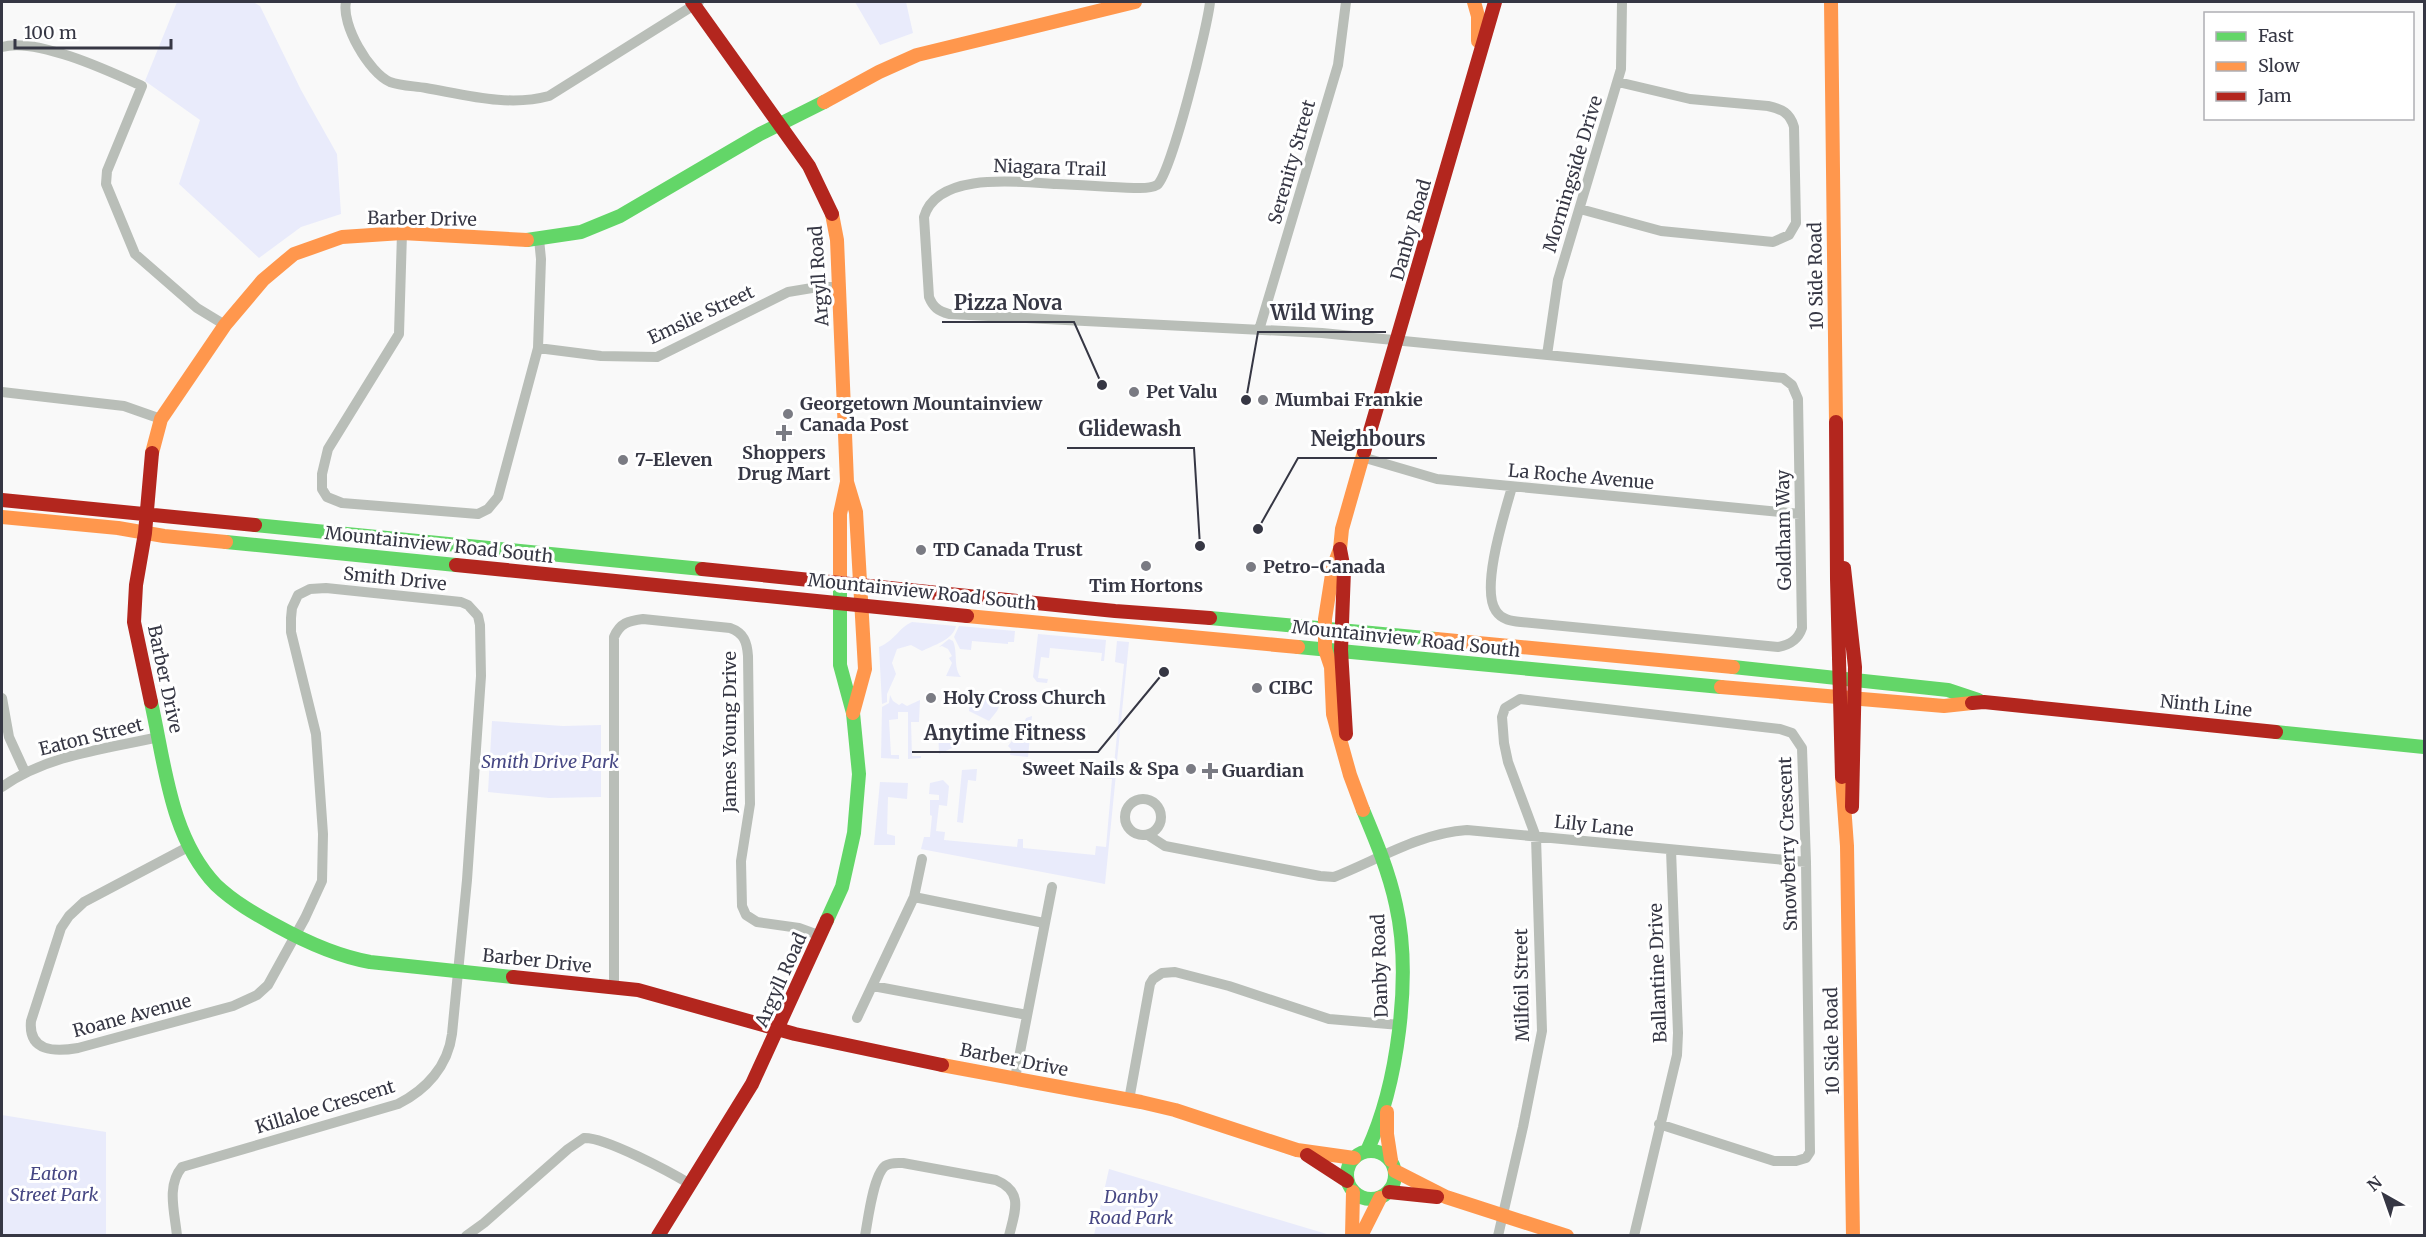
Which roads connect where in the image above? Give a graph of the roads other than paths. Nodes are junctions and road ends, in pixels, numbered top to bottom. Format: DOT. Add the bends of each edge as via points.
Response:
graph roads {
  1 [pos="346,2"];
  2 [pos="695,2"];
  3 [pos="1135,2"];
  4 [pos="1210,2"];
  5 [pos="1346,2"];
  6 [pos="1474,2"];
  7 [pos="1495,2"];
  8 [pos="1622,2"];
  9 [pos="1831,2"];
  10 [pos="2,47"];
  11 [pos="1478,59"];
  12 [pos="1618,82"];
  13 [pos="780,125"];
  14 [pos="1580,209"];
  15 [pos="402,233"];
  16 [pos="539,239"];
  17 [pos="840,287"];
  18 [pos="225,325"];
  19 [pos="1259,330"];
  20 [pos="1397,340"];
  21 [pos="538,348"];
  22 [pos="1547,355"];
  23 [pos="2,393"];
  24 [pos="161,419"];
  25 [pos="1362,457"];
  26 [pos="847,482"];
  27 [pos="1512,487"];
  28 [pos="2,500"];
  29 [pos="146,514"];
  30 [pos="1800,514"];
  31 [pos="2,517"];
  32 [pos="145,533"];
  33 [pos="1340,549"];
  34 [pos="1838,550"];
  35 [pos="840,583"];
  36 [pos="859,585"];
  37 [pos="840,602"];
  38 [pos="860,605"];
  39 [pos="1325,628"];
  40 [pos="1341,630"];
  41 [pos="1325,649"];
  42 [pos="1341,650"];
  43 [pos="1840,677"];
  44 [pos="1855,679"];
  45 [pos="2,698"];
  46 [pos="1840,698"];
  47 [pos="1854,700"];
  48 [pos="1984,702"];
  49 [pos="853,713"];
  50 [pos="159,737"];
  51 [pos="2424,747"];
  52 [pos="25,772"];
  53 [pos="1350,775"];
  54 [pos="2,788"];
  55 [pos="1148,835"];
  56 [pos="1536,837"];
  57 [pos="1847,846"];
  58 [pos="188,847"];
  59 [pos="1671,850"];
  60 [pos="1383,857"];
  61 [pos="922,859"];
  62 [pos="1806,862"];
  63 [pos="1052,887"];
  64 [pos="914,897"];
  65 [pos="1044,923"];
  66 [pos="296,936"];
  67 [pos="821,936"];
  68 [pos="458,972"];
  69 [pos="873,986"];
  70 [pos="614,987"];
  71 [pos="1027,1015"];
  72 [pos="857,1018"];
  73 [pos="1400,1025"];
  74 [pos="778,1029"];
  75 [pos="1015,1078"];
  76 [pos="1388,1091"];
  77 [pos="1129,1100"];
  78 [pos="1659,1124"];
  79 [pos="1297,1150"];
  80 [pos="1360,1155"];
  81 [pos="1393,1166"];
  82 [pos="690,1184"];
  83 [pos="1350,1186"];
  84 [pos="1384,1195"];
  85 [pos="1446,1197"];
  86 [pos="1502,1215"];
  87 [pos="177,1236"];
  88 [pos="466,1236"];
  89 [pos="658,1236"];
  90 [pos="865,1236"];
  91 [pos="1010,1236"];
  92 [pos="1352,1236"];
  93 [pos="1361,1236"];
  94 [pos="1498,1236"];
  95 [pos="1567,1236"];
  96 [pos="1634,1236"];
  97 [pos="1852,1236"];
  1 -- 2 [label="street" via="344,9 352,33 369,66 389,82 492,100 549,96"];
  2 -- 13 [label="street, Argyll Road"];
  3 -- 13 [label="street, Barber Drive" via="917,55"];
  4 -- 19 [label="street, Niagara Trail" via="1195,73 1167,169 1157,185 1134,188 998,181 947,192 934,200 924,217 929,297 937,309 949,314"];
  5 -- 19 [label="street, Serenity Street" via="1338,65"];
  6 -- 11 [label="street, Danby Road" via="1478,16"];
  7 -- 11 [label="street, Danby Road"];
  8 -- 12 [label="street, Morningside Drive" via="1623,54"];
  9 -- 34 [label="street, 10 Side Road"];
  10 -- 18 [label="street" via="38,46 142,86 106,171 106,184 135,254 197,308"];
  11 -- 20 [label="street, Danby Road"];
  12 -- 14 [label="street, Morningside Drive"];
  12 -- 14 [label="street" via="1690,99 1768,106 1788,113 1794,128 1796,223 1789,234 1773,242 1661,231"];
  13 -- 16 [label="street, Barber Drive" via="613,219 581,231"];
  13 -- 17 [label="street, Argyll Road" via="826,198 837,240"];
  14 -- 22 [label="street, Morningside Drive" via="1558,280"];
  15 -- 16 [label="street, Barber Drive"];
  15 -- 18 [label="street, Barber Drive" via="342,237 294,254 263,280"];
  15 -- 21 [label="street" via="399,334 328,449 322,474 322,489 327,497 342,503 478,514 488,509 498,497"];
  16 -- 21 [label="street"];
  17 -- 21 [label="street, Emslie Street" via="788,292 657,357 601,356"];
  17 -- 26 [label="street, Argyll Road"];
  18 -- 24 [label="street, Barber Drive"];
  19 -- 20 [label="street, Niagara Trail"];
  20 -- 22 [label="street, Goldham Way"];
  20 -- 25 [label="street, Danby Road"];
  22 -- 30 [label="street, Goldham Way" via="1788,381 1798,399"];
  23 -- 24 [label="street" via="124,406"];
  24 -- 29 [label="street, Barber Drive" via="150,461"];
  25 -- 27 [label="street, La Roche Avenue" via="1437,479"];
  25 -- 33 [label="street, Danby Road"];
  26 -- 35 [label="street, Argyll Road" via="840,514"];
  26 -- 36 [label="street, Argyll Road" via="856,512"];
  27 -- 30 [label="street, La Roche Avenue"];
  27 -- 30 [label="street, Goldham Way" via="1492,571 1492,604 1502,617 1778,647 1794,642 1802,628"];
  28 -- 29 [label="street, Mountainview Road South"];
  29 -- 32 [label="street, Barber Drive"];
  29 -- 35 [label="street, Mountainview Road South"];
  31 -- 32 [label="street, Mountainview Road South"];
  32 -- 37 [label="street, Mountainview Road South"];
  32 -- 50 [label="street, Barber Drive" via="139,557 134,622"];
  33 -- 39 [label="street, Danby Road" via="1333,568"];
  33 -- 40 [label="street, Danby Road" via="1344,570"];
  34 -- 43 [label="street, 10 Side Road"];
  34 -- 44 [label="street, 10 Side Road" via="1846,577"];
  35 -- 36 [label="street, Mountainview Road South"];
  35 -- 37 [label="street, Argyll Road"];
  36 -- 38 [label="street, Argyll Road"];
  36 -- 39 [label="street, Mountainview Road South"];
  37 -- 38 [label="street, Mountainview Road South"];
  37 -- 49 [label="street, Argyll Road" via="840,665"];
  38 -- 41 [label="street, Mountainview Road South"];
  38 -- 49 [label="street, Argyll Road" via="865,669"];
  39 -- 40 [label="street, Mountainview Road South"];
  39 -- 41 [label="street, Danby Road"];
  40 -- 42 [label="street, Danby Road"];
  40 -- 43 [label="street, Mountainview Road South"];
  41 -- 42 [label="street, Mountainview Road South"];
  41 -- 53 [label="street, Danby Road" via="1331,667 1333,714"];
  42 -- 46 [label="street, Mountainview Road South"];
  42 -- 53 [label="street, Danby Road"];
  43 -- 44 [label="street, Ninth Line"];
  43 -- 46 [label="street, 10 Side Road"];
  44 -- 47 [label="street, 10 Side Road"];
  44 -- 48 [label="street, Ninth Line" via="1948,690"];
  45 -- 52 [label="street" via="9,737"];
  46 -- 47 [label="street, Ninth Line"];
  46 -- 57 [label="street, 10 Side Road"];
  47 -- 48 [label="street, Ninth Line" via="1944,706"];
  47 -- 57 [label="street, 10 Side Road" via="1852,814"];
  48 -- 51 [label="street, Ninth Line"];
  49 -- 67 [label="street, Argyll Road" via="859,774 854,833 842,887"];
  50 -- 52 [label="street, Eaton Street" via="69,757"];
  50 -- 58 [label="street, Barber Drive" via="174,811"];
  52 -- 54 [label="street, Eaton Street"];
  53 -- 60 [label="street, Danby Road"];
  55 -- 60 [label="street, Lily Lane" via="1165,846 1320,876 1334,876"];
  56 -- 59 [label="street, Lily Lane"];
  56 -- 60 [label="street, Lily Lane" via="1456,831 1424,839"];
  56 -- 62 [label="street, Snowberry Crescent" via="1508,762 1501,726 1505,708 1520,699 1792,733 1802,748"];
  56 -- 86 [label="street, Milfoil Street" via="1542,1031"];
  57 -- 97 [label="street, 10 Side Road"];
  58 -- 66 [label="street, Barber Drive" via="228,896"];
  58 -- 66 [label="street, Roane Avenue" via="84,902 69,916 61,928 30,1021 31,1035 39,1045 60,1051 78,1048 247,1001 268,985"];
  59 -- 62 [label="street, Lily Lane"];
  59 -- 78 [label="street, Ballantine Drive" via="1678,1033 1677,1055"];
  60 -- 73 [label="street, Danby Road" via="1399,927"];
  61 -- 64 [label="street"];
  62 -- 78 [label="street, Snowberry Crescent" via="1810,1152 1806,1158 1774,1161"];
  63 -- 65 [label="street"];
  64 -- 65 [label="street"];
  64 -- 69 [label="street"];
  65 -- 71 [label="street"];
  66 -- 68 [label="street, Barber Drive" via="354,960"];
  66 -- 68 [label="street, Smith Drive" via="322,881 323,834 316,734 291,632 295,602 310,589 326,588 461,602 478,616 481,676"];
  67 -- 70 [label="street, James Young Drive" via="800,928 757,922 746,915 742,906 741,861 750,804 748,656 742,634 730,628 631,620 621,625 614,637"];
  67 -- 74 [label="street, Argyll Road"];
  68 -- 70 [label="street, Barber Drive"];
  68 -- 87 [label="street, Killaloe Crescent" via="451,1044 435,1076 399,1104 182,1167 172,1185"];
  69 -- 71 [label="street"];
  69 -- 72 [label="street"];
  70 -- 74 [label="street, Barber Drive" via="659,994"];
  71 -- 75 [label="street"];
  73 -- 76 [label="street, Danby Road"];
  73 -- 77 [label="street" via="1329,1019 1229,986 1175,972 1162,973 1150,984"];
  74 -- 75 [label="street, Barber Drive"];
  74 -- 82 [label="street, Argyll Road" via="742,1104"];
  75 -- 77 [label="street, Barber Drive"];
  76 -- 80 [label="street, Danby Road" via="1376,1132"];
  76 -- 81 [label="street, Danby Road" via="1387,1134"];
  77 -- 79 [label="street, Barber Drive" via="1174,1110"];
  78 -- 96 [label="street, Ballantine Drive"];
  79 -- 80 [label="street, Barber Drive"];
  79 -- 83 [label="street, Barber Drive"];
  80 -- 81 [label="street" via="1377,1151"];
  80 -- 83 [label="street" via="1348,1166"];
  81 -- 84 [label="street" via="1394,1185"];
  81 -- 85 [label="street"];
  82 -- 88 [label="street" via="599,1140 584,1138"];
  82 -- 89 [label="street, Argyll Road"];
  83 -- 84 [label="street" via="1368,1199"];
  83 -- 92 [label="street"];
  84 -- 85 [label="street"];
  84 -- 93 [label="street"];
  85 -- 86 [label="street"];
  86 -- 94 [label="street, Milfoil Street"];
  86 -- 95 [label="street"];
  90 -- 91 [label="street" via="878,1178 892,1163 1007,1185 1015,1195 1016,1206"];
}
